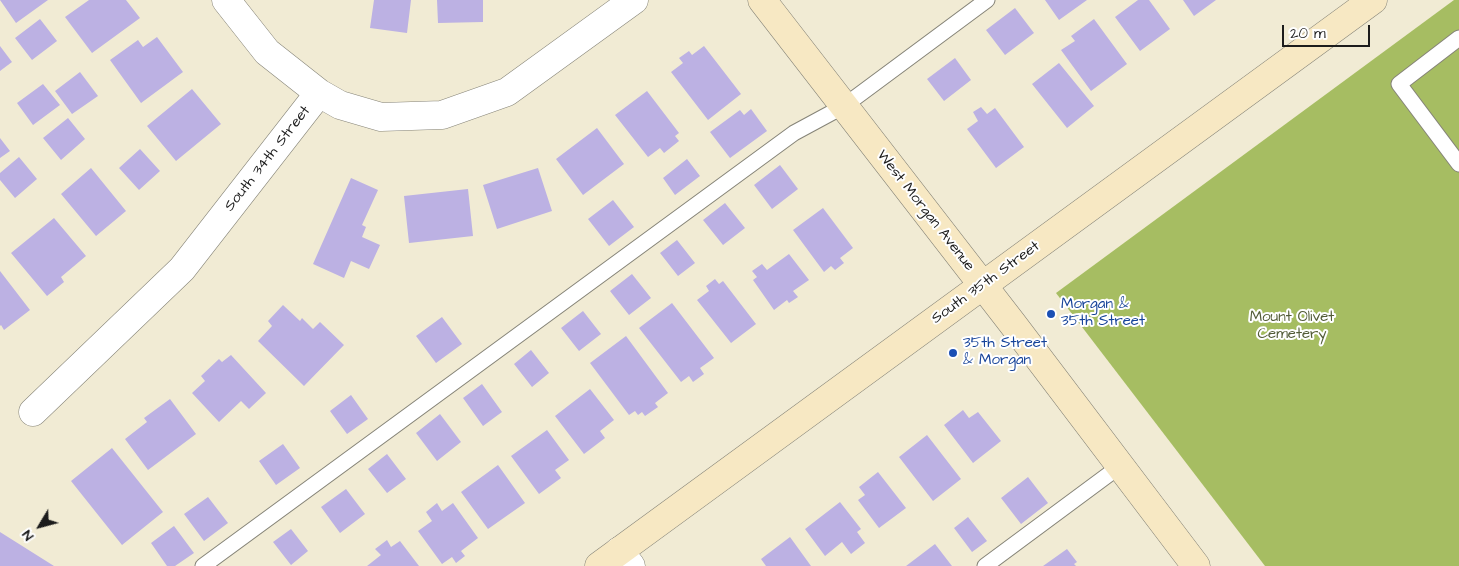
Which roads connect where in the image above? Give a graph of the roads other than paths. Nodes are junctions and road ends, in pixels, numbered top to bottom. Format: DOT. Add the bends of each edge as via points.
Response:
graph roads {
  1 [pos="226,0"];
  2 [pos="634,0"];
  3 [pos="762,0"];
  4 [pos="987,0"];
  5 [pos="1373,0"];
  6 [pos="1459,38"];
  7 [pos="319,93"];
  8 [pos="844,106"];
  9 [pos="1459,164"];
  10 [pos="982,285"];
  11 [pos="34,412"];
  12 [pos="1120,466"];
  13 [pos="616,561"];
  14 [pos="203,566"];
  15 [pos="985,566"];
  16 [pos="1196,566"];
  1 -- 7 [label="street" via="267,52"];
  2 -- 7 [label="street, South 34th Street" via="507,92 442,115 381,117 340,104"];
  3 -- 8 [label="main road, West Morgan Avenue"];
  4 -- 8 [label="lane"];
  5 -- 10 [label="main road, South 35th Street"];
  6 -- 9 [label="lane" via="1399,84"];
  7 -- 11 [label="street, South 34th Street" via="182,269"];
  8 -- 10 [label="main road, West Morgan Avenue"];
  8 -- 14 [label="lane" via="794,133"];
  10 -- 12 [label="main road, West Morgan Avenue"];
  10 -- 13 [label="main road, South 35th Street"];
  12 -- 15 [label="lane"];
  12 -- 16 [label="main road, West Morgan Avenue"];
}
